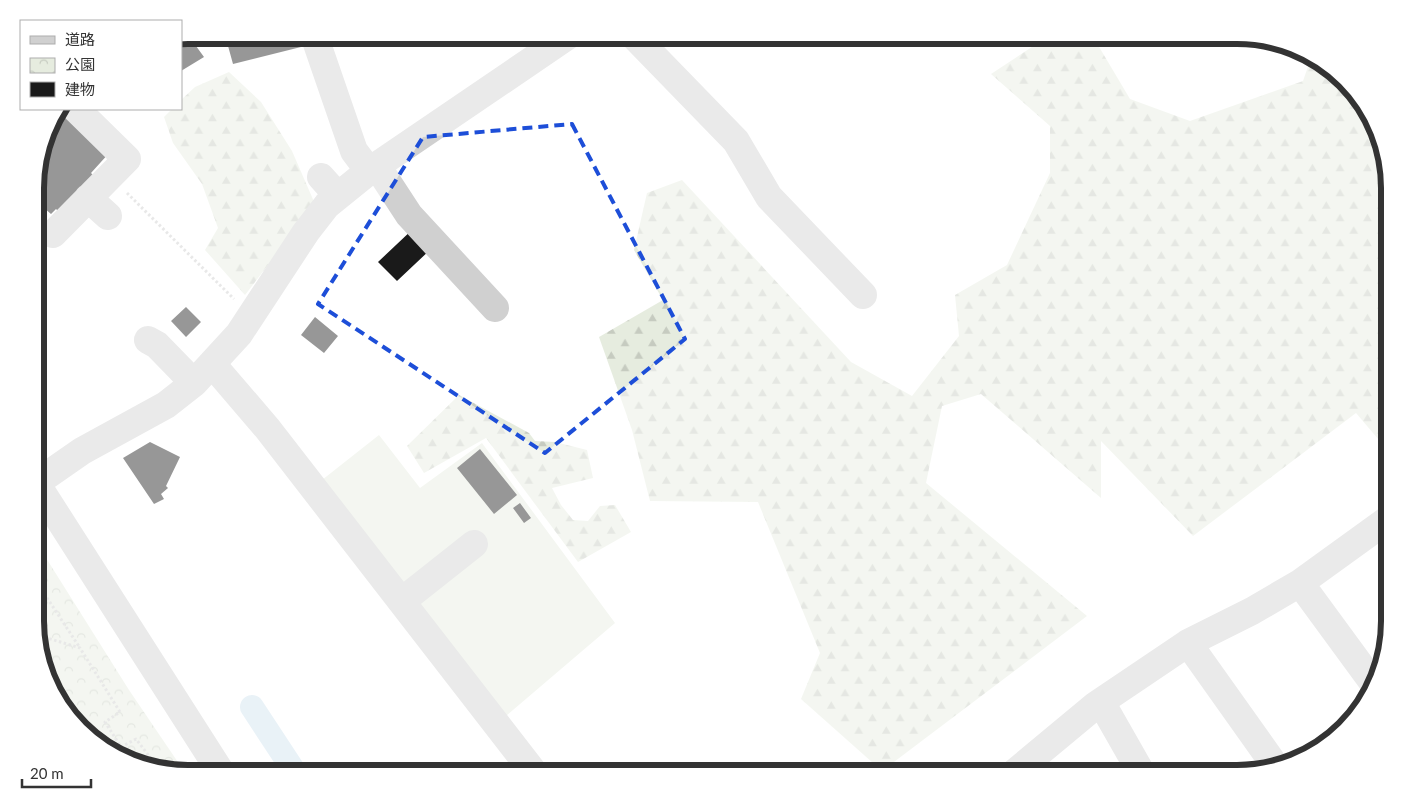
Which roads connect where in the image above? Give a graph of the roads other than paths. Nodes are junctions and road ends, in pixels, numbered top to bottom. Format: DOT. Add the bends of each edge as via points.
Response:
graph roads {
  1 [pos="317,44"];
  2 [pos="556,44"];
  3 [pos="642,44"];
  4 [pos="77,110"];
  5 [pos="372,168"];
  6 [pos="88,198"];
  7 [pos="108,216"];
  8 [pos="52,233"];
  9 [pos="863,295"];
  10 [pos="495,308"];
  11 [pos="148,340"];
  12 [pos="203,374"];
  13 [pos="44,477"];
  14 [pos="44,496"];
  15 [pos="1381,524"];
  16 [pos="474,544"];
  17 [pos="1300,583"];
  18 [pos="415,598"];
  19 [pos="1188,643"];
  20 [pos="1369,678"];
  21 [pos="1101,702"];
  22 [pos="1272,761"];
  23 [pos="216,765"];
  24 [pos="530,765"];
  25 [pos="1025,765"];
  26 [pos="1137,765"];
  1 -- 5 [label="street" via="354,151"];
  2 -- 5 [label="street"];
  3 -- 9 [label="street" via="736,141 769,197"];
  4 -- 6 [label="street" via="127,159"];
  5 -- 10 [label="street" via="409,215"];
  5 -- 12 [label="street" via="330,187 327,205 239,334"];
  6 -- 7 [label="street"];
  6 -- 8 [label="street"];
  11 -- 12 [label="street"];
  12 -- 13 [label="street" via="166,405 82,451"];
  12 -- 18 [label="street" via="267,428"];
  14 -- 23 [label="street"];
  15 -- 17 [label="street"];
  16 -- 18 [label="street"];
  17 -- 19 [label="street"];
  17 -- 20 [label="street"];
  18 -- 24 [label="street" via="499,707"];
  19 -- 21 [label="street"];
  19 -- 22 [label="street"];
  21 -- 25 [label="street"];
  21 -- 26 [label="street"];
}
